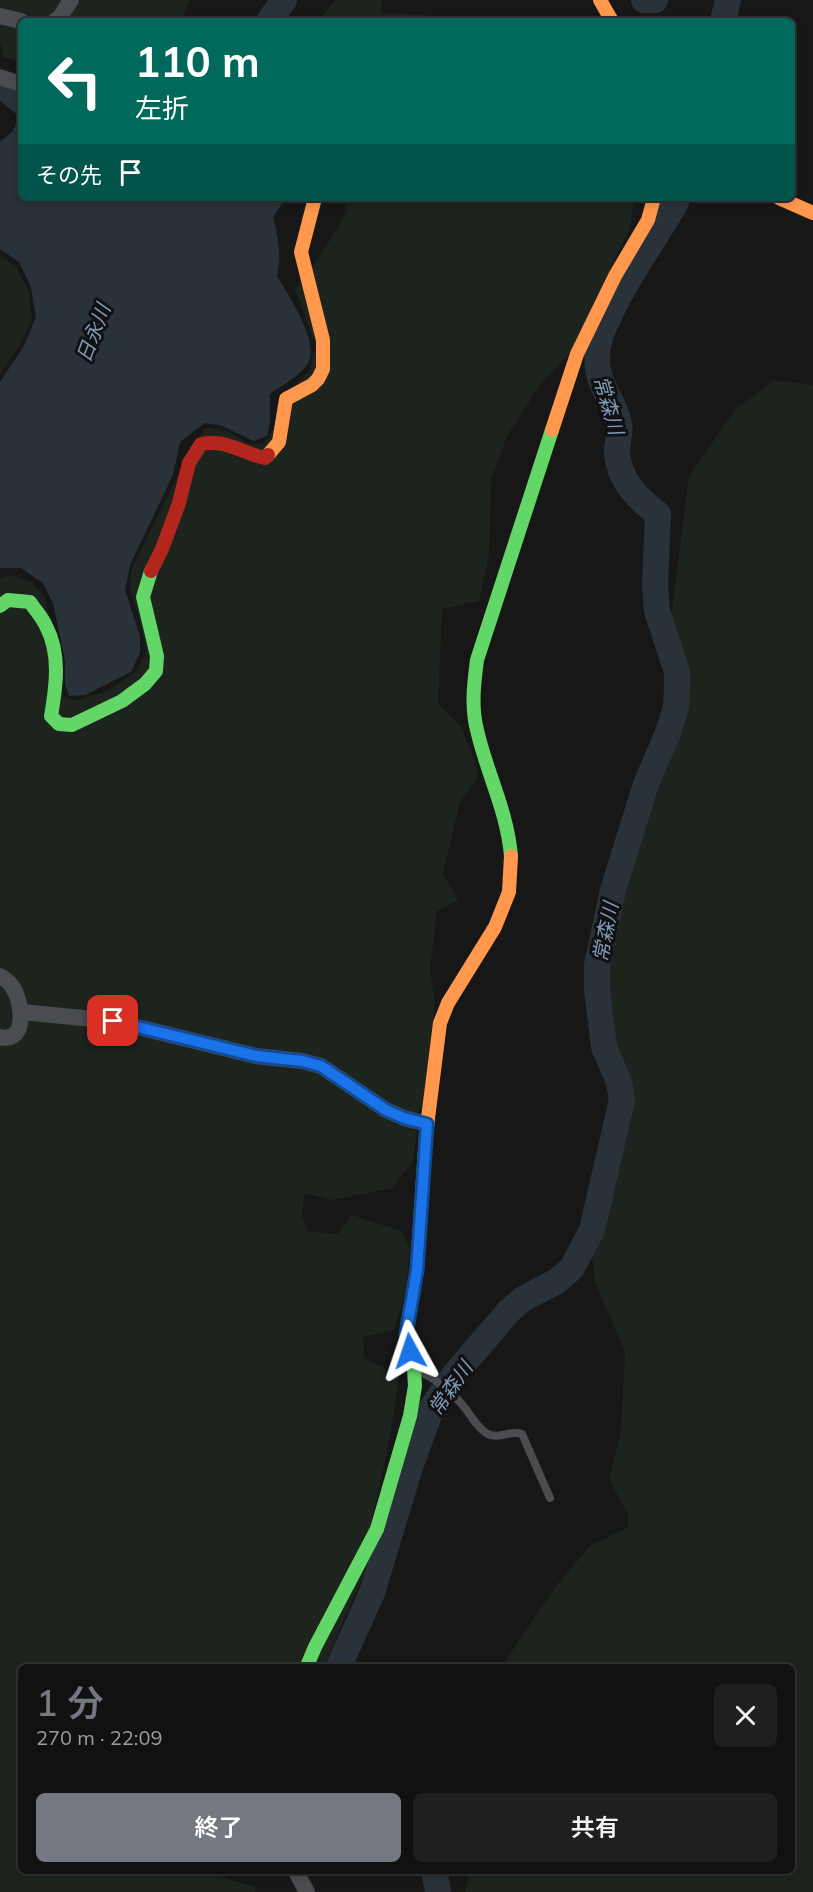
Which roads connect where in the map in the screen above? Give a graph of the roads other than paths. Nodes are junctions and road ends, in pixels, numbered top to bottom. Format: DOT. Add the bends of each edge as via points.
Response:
graph roads {
  1 [pos="71,0"];
  2 [pos="600,0"];
  3 [pos="0,16"];
  4 [pos="59,18"];
  5 [pos="610,18"];
  6 [pos="18,20"];
  7 [pos="0,78"];
  8 [pos="18,83"];
  9 [pos="314,201"];
  10 [pos="653,201"];
  11 [pos="786,201"];
  12 [pos="813,213"];
  13 [pos="0,606"];
  14 [pos="0,976"];
  15 [pos="22,1012"];
  16 [pos="0,1037"];
  17 [pos="427,1124"];
  18 [pos="414,1369"];
  19 [pos="550,1498"];
  20 [pos="309,1664"];
  21 [pos="297,1874"];
  22 [pos="307,1892"];
  1 -- 4 [label="street"];
  2 -- 5 [label="main road"];
  3 -- 6 [label="street"];
  7 -- 8 [label="street"];
  9 -- 13 [label="main road" via="301,252 324,344 324,366 318,379 286,399 276,448 265,458 214,441 201,444 189,464 179,503 143,597 157,656 156,671 122,701 72,725 59,724 51,716 57,657 47,628 30,602 8,600"];
  10 -- 17 [label="main road" via="648,220 577,354 477,660 473,687 476,728 509,830 512,865 509,892 495,927 448,1003 440,1023"];
  11 -- 12 [label="main road"];
  14 -- 15 [label="street" via="11,984"];
  15 -- 16 [label="street" via="13,1036"];
  15 -- 17 [label="street" via="113,1021 256,1056 321,1066 386,1110"];
  17 -- 18 [label="main road" via="417,1270 406,1334"];
  18 -- 19 [label="lane" via="438,1381 488,1434 522,1434"];
  18 -- 20 [label="main road" via="410,1416 377,1529"];
  21 -- 22 [label="street"];
}
